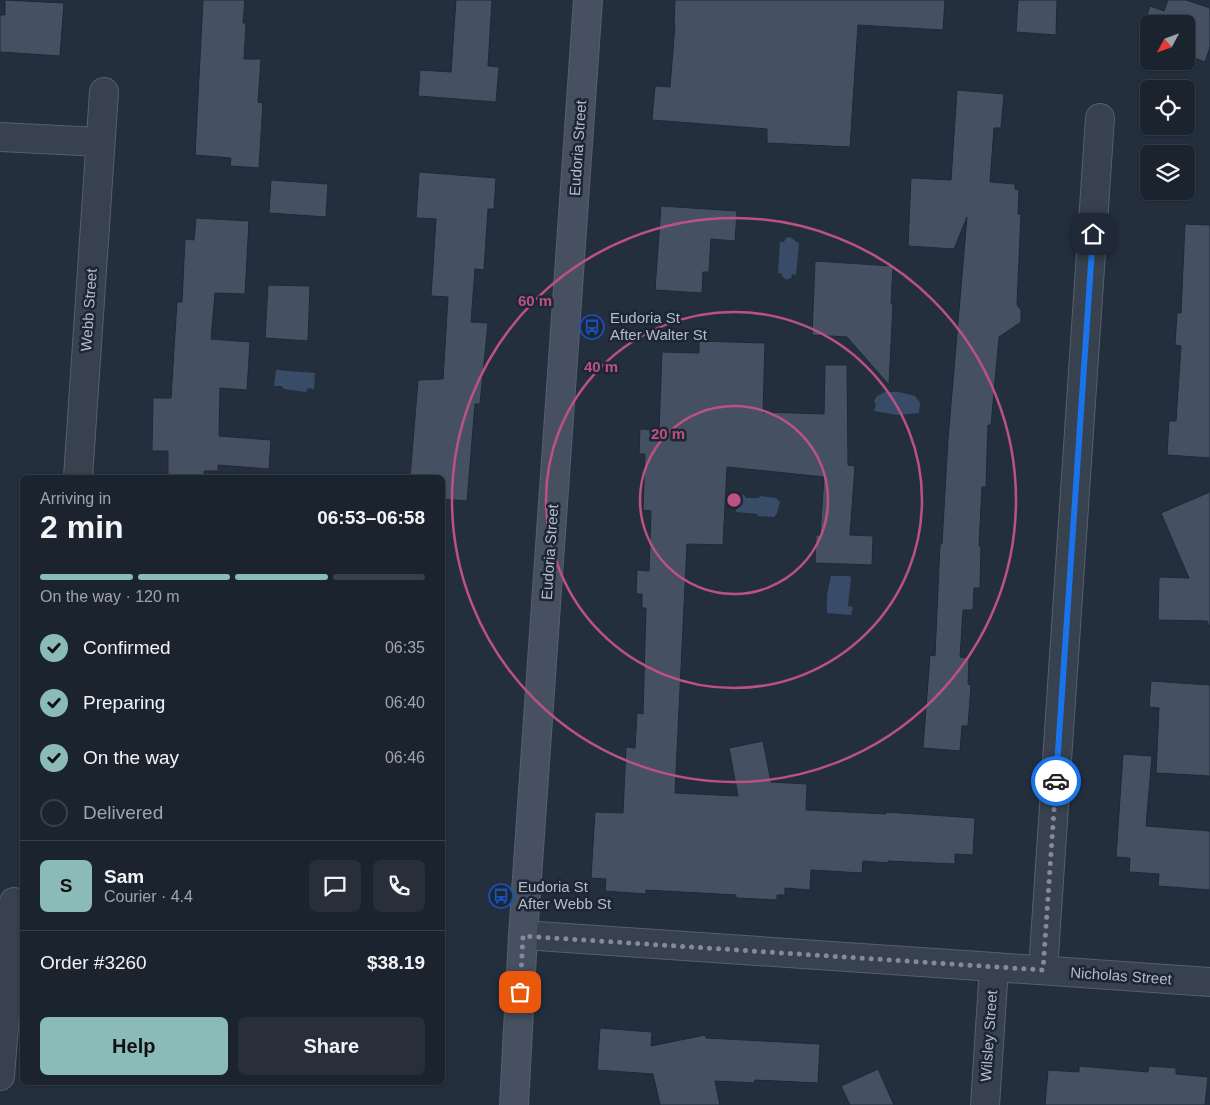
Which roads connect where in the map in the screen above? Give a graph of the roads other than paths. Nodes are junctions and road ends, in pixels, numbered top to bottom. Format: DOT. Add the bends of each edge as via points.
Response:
graph roads {
  1 [pos="588,0"];
  2 [pos="104,92"];
  3 [pos="1100,118"];
  4 [pos="0,136"];
  5 [pos="100,142"];
  6 [pos="78,475"];
  7 [pos="12,902"];
  8 [pos="523,936"];
  9 [pos="994,967"];
  10 [pos="1043,970"];
  11 [pos="1210,982"];
  12 [pos="0,1076"];
  13 [pos="514,1105"];
  14 [pos="985,1105"];
  1 -- 8 [label="main road, Eudoria Street"];
  2 -- 5 [label="street, Webb Street"];
  3 -- 10 [label="street"];
  4 -- 5 [label="street"];
  5 -- 6 [label="street, Webb Street"];
  7 -- 12 [label="street"];
  8 -- 9 [label="street, Nicholas Street"];
  8 -- 13 [label="main road, Eudoria Street"];
  9 -- 10 [label="street, Nicholas Street"];
  9 -- 14 [label="street, Wilsley Street"];
  10 -- 11 [label="street, Nicholas Street"];
}
